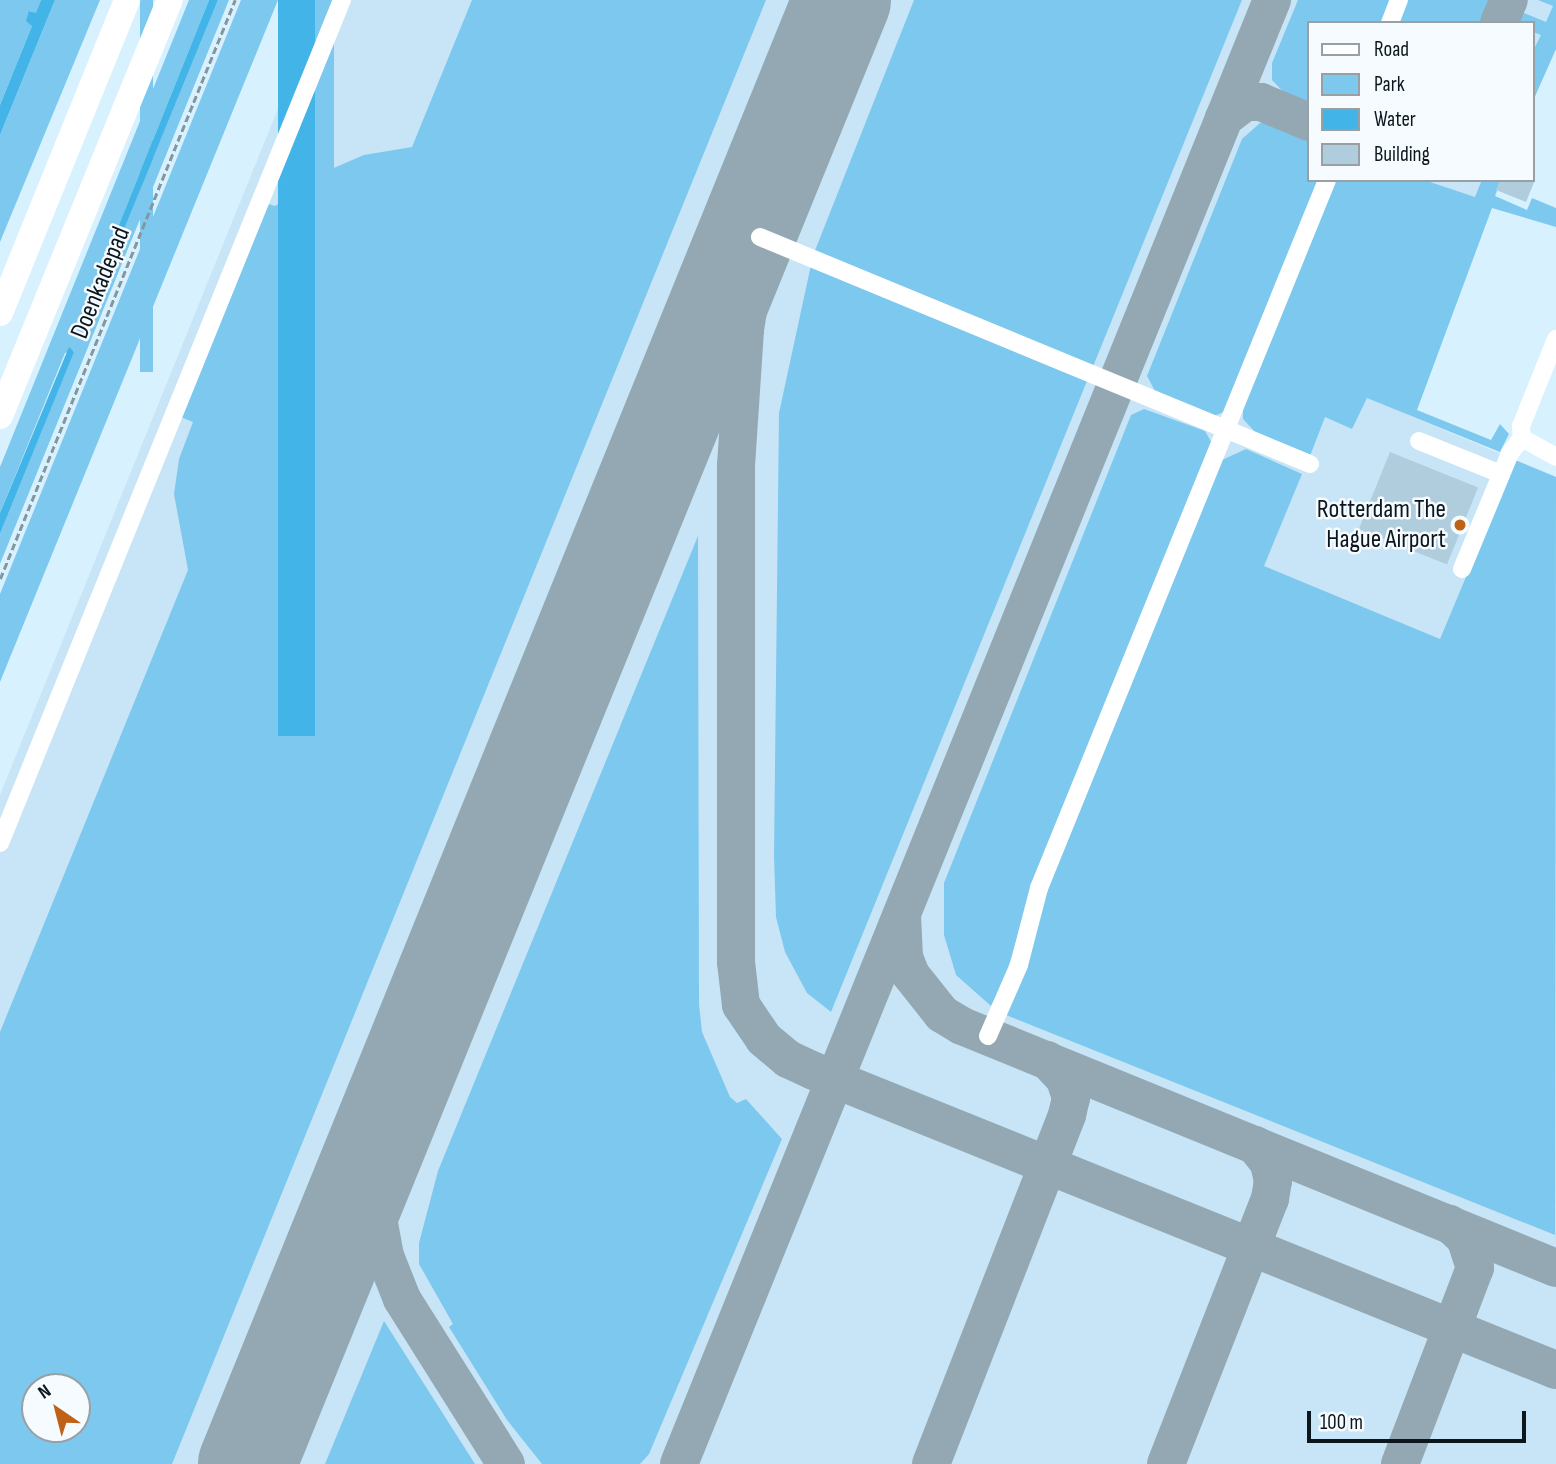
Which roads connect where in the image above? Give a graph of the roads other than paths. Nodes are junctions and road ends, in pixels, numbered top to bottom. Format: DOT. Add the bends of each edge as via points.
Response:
graph roads {
  1 [pos="127,0"];
  2 [pos="170,0"];
  3 [pos="342,0"];
  4 [pos="1399,0"];
  5 [pos="1391,21"];
  6 [pos="1326,182"];
  7 [pos="760,237"];
  8 [pos="0,313"];
  9 [pos="1556,340"];
  10 [pos="0,416"];
  11 [pos="1226,432"];
  12 [pos="1522,438"];
  13 [pos="1419,441"];
  14 [pos="1556,457"];
  15 [pos="1310,464"];
  16 [pos="1501,474"];
  17 [pos="1462,569"];
  18 [pos="0,843"];
  19 [pos="988,1036"];
  1 -- 8 [label="highway"];
  2 -- 10 [label="highway"];
  3 -- 18 [label="street"];
  4 -- 5 [label="street"];
  6 -- 11 [label="street"];
  7 -- 11 [label="street"];
  9 -- 12 [label="street" via="1521,426"];
  11 -- 15 [label="street"];
  11 -- 19 [label="street" via="1039,888 1019,965"];
  12 -- 14 [label="street"];
  12 -- 16 [label="street"];
  13 -- 16 [label="street"];
  16 -- 17 [label="street"];
}
